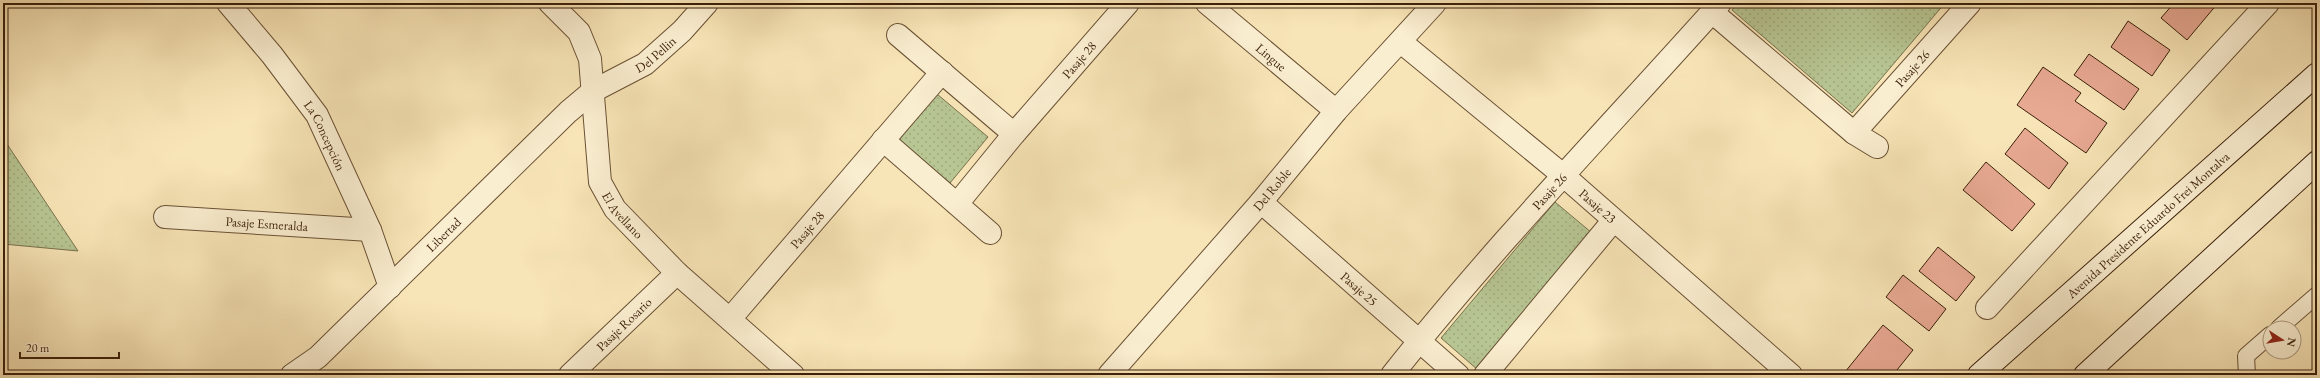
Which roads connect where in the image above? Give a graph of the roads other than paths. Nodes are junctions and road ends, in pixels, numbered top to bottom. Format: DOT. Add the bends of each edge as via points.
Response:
graph roads {
  1 [pos="228,3"];
  2 [pos="550,3"];
  3 [pos="707,3"];
  4 [pos="1128,3"];
  5 [pos="1206,3"];
  6 [pos="1435,3"];
  7 [pos="1970,3"];
  8 [pos="2268,3"];
  9 [pos="1716,8"];
  10 [pos="898,34"];
  11 [pos="1401,42"];
  12 [pos="942,72"];
  13 [pos="2317,74"];
  14 [pos="593,91"];
  15 [pos="1336,112"];
  16 [pos="1854,133"];
  17 [pos="1014,134"];
  18 [pos="883,140"];
  19 [pos="1877,147"];
  20 [pos="2317,162"];
  21 [pos="1564,176"];
  22 [pos="1261,202"];
  23 [pos="957,204"];
  24 [pos="165,217"];
  25 [pos="1613,221"];
  26 [pos="370,230"];
  27 [pos="990,233"];
  28 [pos="677,273"];
  29 [pos="390,287"];
  30 [pos="2317,295"];
  31 [pos="1987,308"];
  32 [pos="730,319"];
  33 [pos="2288,320"];
  34 [pos="1420,340"];
  35 [pos="2262,342"];
  36 [pos="292,375"];
  37 [pos="570,375"];
  38 [pos="793,375"];
  39 [pos="1109,375"];
  40 [pos="1392,375"];
  41 [pos="1458,375"];
  42 [pos="1485,375"];
  43 [pos="1791,375"];
  44 [pos="1979,375"];
  45 [pos="2085,375"];
  46 [pos="2247,375"];
  1 -- 26 [label="street, La Concepción" via="272,55 317,115"];
  2 -- 14 [label="street, El Avellano" via="578,32 590,59"];
  3 -- 14 [label="street, Del Pellin" via="682,31 645,64"];
  4 -- 17 [label="street, Pasaje 28"];
  5 -- 15 [label="street, Lingue"];
  6 -- 11 [label="street, Del Roble"];
  7 -- 16 [label="street, Pasaje 26"];
  8 -- 31 [label="street"];
  9 -- 16 [label="street, Pasaje 26"];
  9 -- 21 [label="street, Pasaje 26"];
  10 -- 12 [label="street"];
  11 -- 15 [label="street, Del Roble"];
  11 -- 21 [label="street, Pasaje 23"];
  12 -- 17 [label="street"];
  12 -- 18 [label="street, Pasaje 28"];
  13 -- 44 [label="street, Avenida Presidente Eduardo Frei Montalva"];
  14 -- 28 [label="street, El Avellano" via="600,182 615,209"];
  14 -- 29 [label="street, Libertad" via="568,112"];
  15 -- 22 [label="street, Del Roble"];
  16 -- 19 [label="street, Pasaje 26"];
  17 -- 23 [label="street, Pasaje 28"];
  18 -- 23 [label="street"];
  18 -- 32 [label="street, Pasaje 28"];
  20 -- 45 [label="street"];
  21 -- 25 [label="street, Pasaje 23"];
  21 -- 34 [label="street, Pasaje 26"];
  22 -- 34 [label="street, Pasaje 25"];
  22 -- 39 [label="street, Del Roble"];
  23 -- 27 [label="street"];
  24 -- 26 [label="street, Pasaje Esmeralda"];
  25 -- 42 [label="street"];
  25 -- 43 [label="street, Pasaje 23"];
  26 -- 29 [label="street, La Concepción"];
  28 -- 32 [label="street, El Avellano"];
  28 -- 37 [label="street, Pasaje Rosario"];
  29 -- 36 [label="street, Libertad" via="318,357"];
  30 -- 33 [label="lane"];
  32 -- 38 [label="street, El Avellano"];
  34 -- 40 [label="street, Pasaje 26"];
  34 -- 41 [label="street, Pasaje 25"];
  35 -- 46 [label="lane" via="2246,356"];
}
